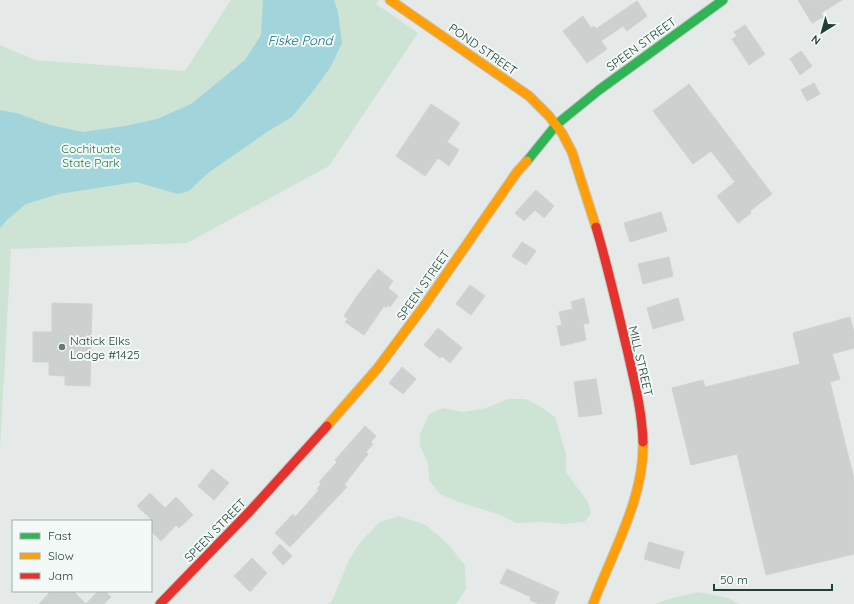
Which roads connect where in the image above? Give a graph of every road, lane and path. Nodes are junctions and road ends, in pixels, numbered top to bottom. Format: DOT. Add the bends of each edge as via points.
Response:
graph roads {
  1 [pos="390,0"];
  2 [pos="723,0"];
  3 [pos="557,124"];
  4 [pos="160,604"];
  5 [pos="593,604"];
  1 -- 3 [label="street, POND STREET" via="529,96"];
  2 -- 3 [label="street, SPEEN STREET"];
  3 -- 4 [label="street, SPEEN STREET" via="517,172 424,306 368,380 246,516"];
  3 -- 5 [label="street, MILL STREET" via="574,156 597,224 638,398 644,445 638,487 630,513"];
}
